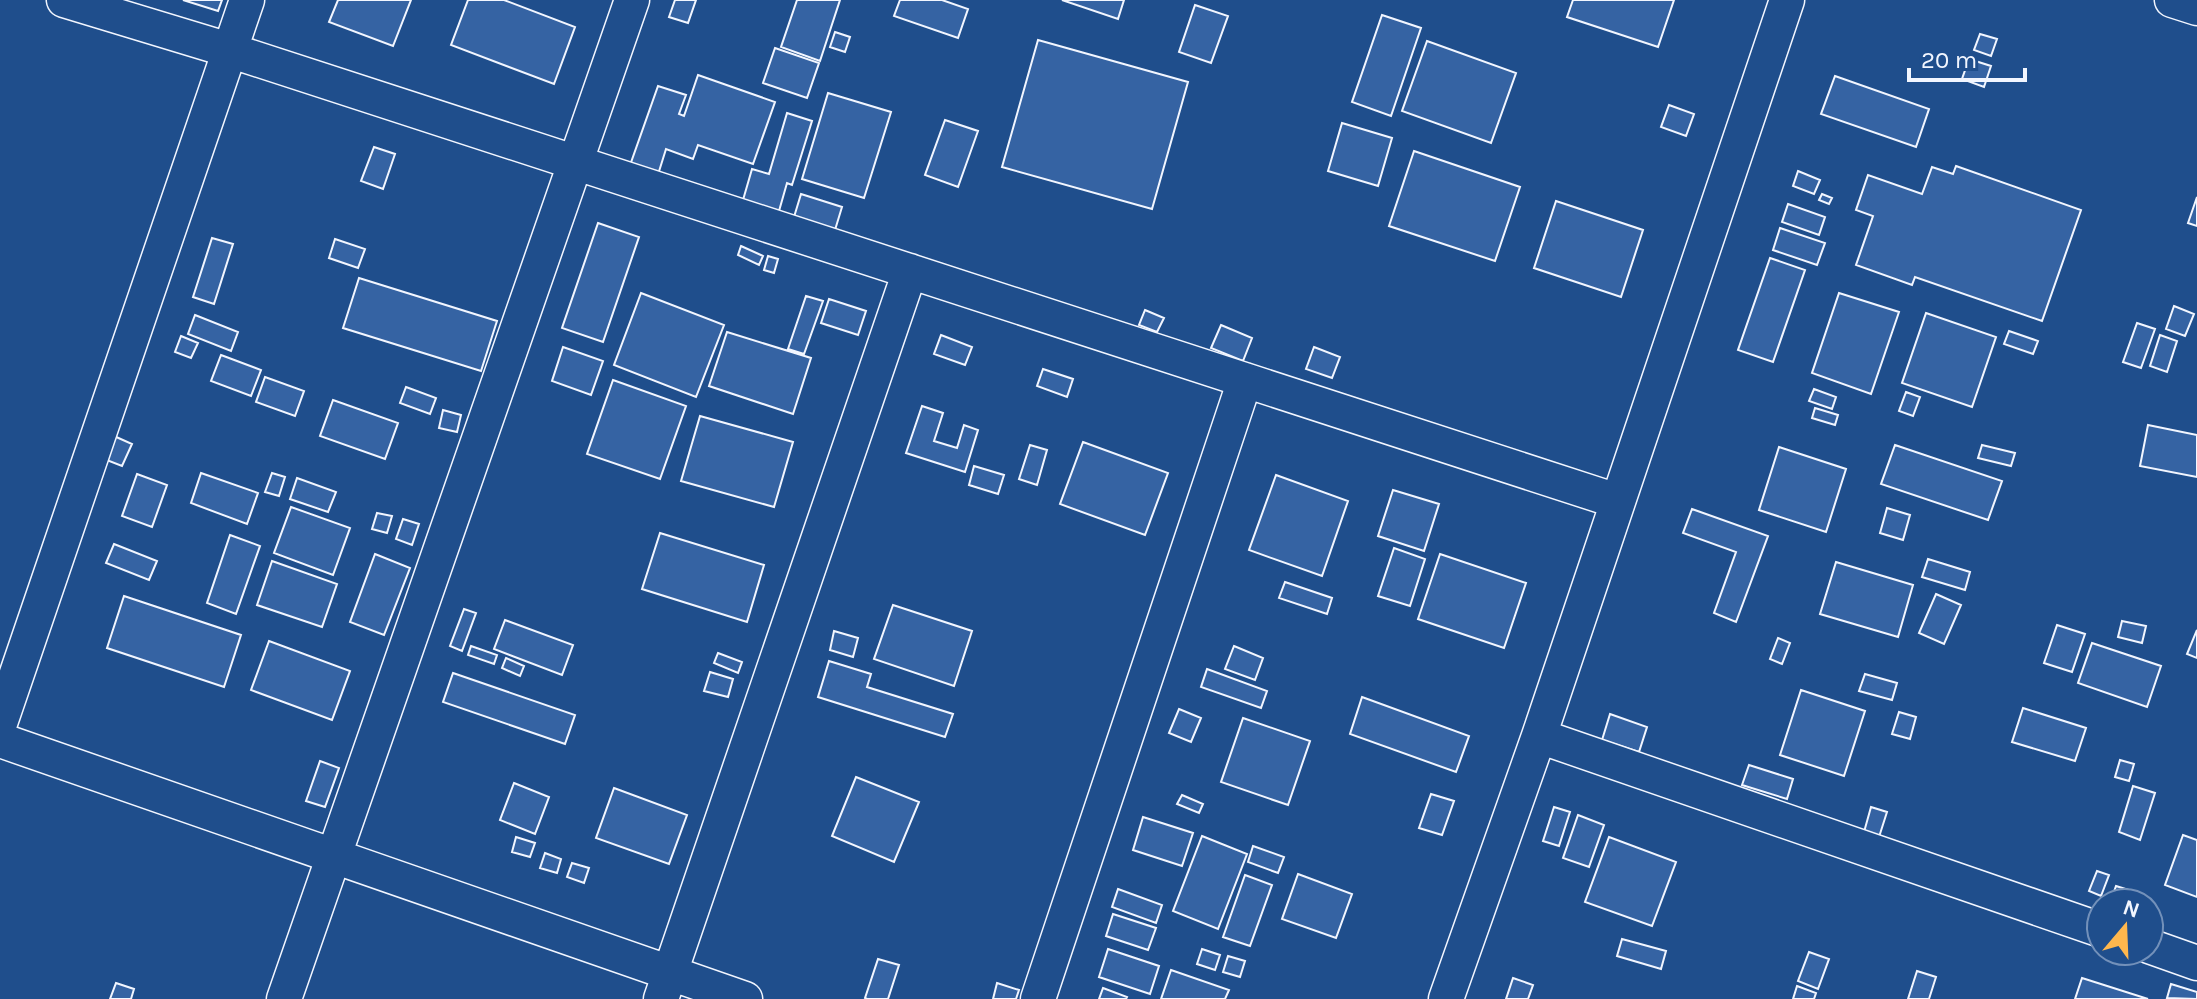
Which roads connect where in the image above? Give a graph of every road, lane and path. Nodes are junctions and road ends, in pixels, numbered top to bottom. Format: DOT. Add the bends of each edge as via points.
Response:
graph roads {
  1 [pos="64,0"];
  2 [pos="247,0"];
  3 [pos="632,0"];
  4 [pos="1787,0"];
  5 [pos="2172,0"];
  6 [pos="2197,8"];
  7 [pos="229,50"];
  8 [pos="575,163"];
  9 [pos="910,271"];
  10 [pos="1245,380"];
  11 [pos="1617,501"];
  12 [pos="0,723"];
  13 [pos="1539,736"];
  14 [pos="0,740"];
  15 [pos="333,855"];
  16 [pos="2085,924"];
  17 [pos="2165,952"];
  18 [pos="2197,963"];
  19 [pos="666,986"];
  20 [pos="284,999"];
  21 [pos="745,999"];
  22 [pos="1038,999"];
  23 [pos="1446,999"];
  1 -- 7 [label="street"];
  2 -- 7 [label="street"];
  3 -- 8 [label="street"];
  4 -- 11 [label="street"];
  5 -- 6 [label="street"];
  7 -- 8 [label="street"];
  7 -- 12 [label="street"];
  8 -- 9 [label="street"];
  8 -- 15 [label="street"];
  9 -- 10 [label="street"];
  9 -- 19 [label="street"];
  10 -- 11 [label="street"];
  10 -- 22 [label="street"];
  11 -- 13 [label="street"];
  13 -- 16 [label="street"];
  13 -- 23 [label="street"];
  14 -- 15 [label="street"];
  15 -- 19 [label="street"];
  15 -- 20 [label="street"];
  17 -- 18 [label="street"];
  19 -- 21 [label="street"];
}
